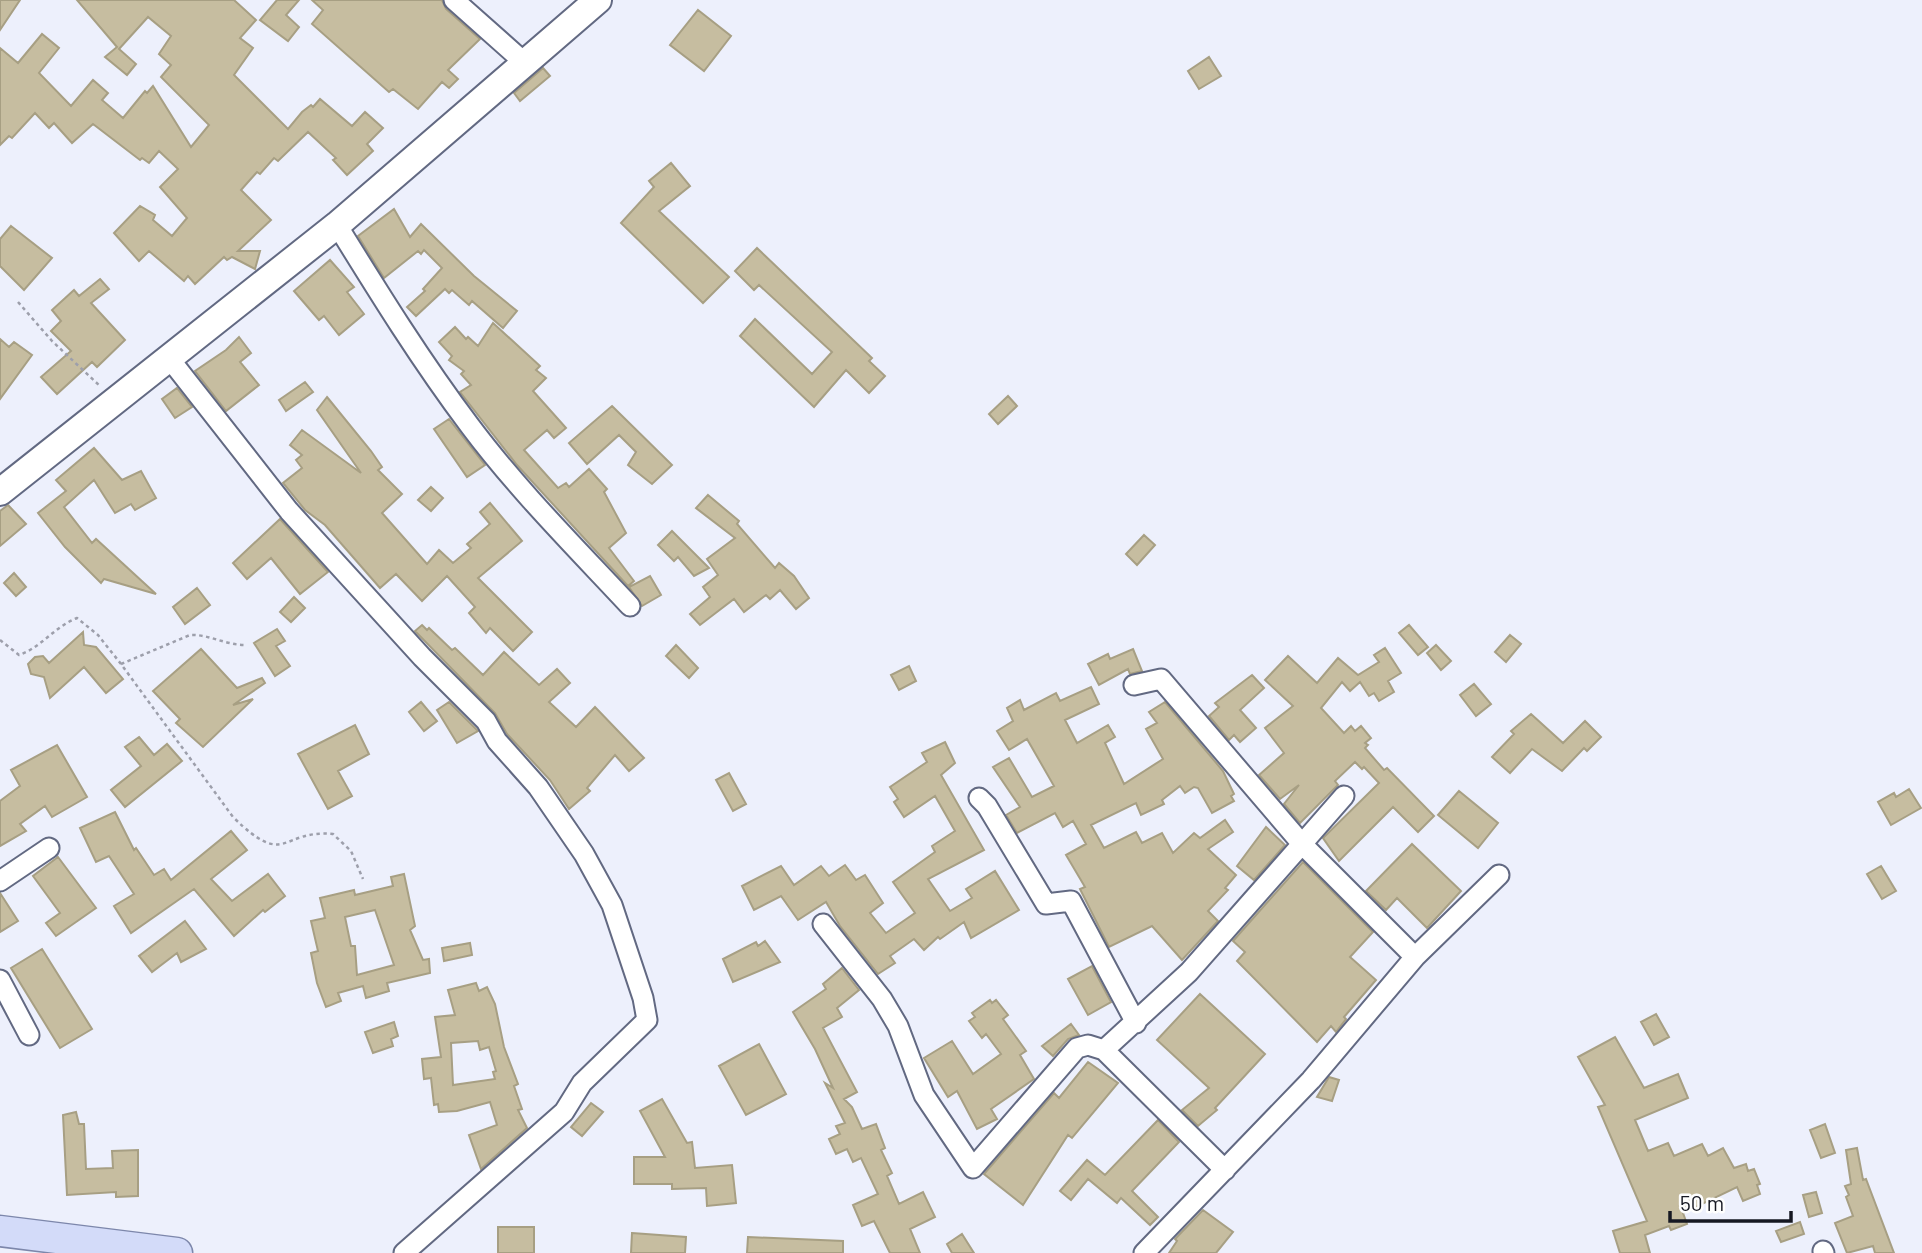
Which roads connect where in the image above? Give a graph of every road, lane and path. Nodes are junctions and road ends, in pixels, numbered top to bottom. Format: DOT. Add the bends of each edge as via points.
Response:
graph roads {
  1 [pos="453,0"];
  2 [pos="598,0"];
  3 [pos="524,63"];
  4 [pos="337,225"];
  5 [pos="18,302"];
  6 [pos="169,358"];
  7 [pos="116,400"];
  8 [pos="0,492"];
  9 [pos="630,606"];
  10 [pos="0,640"];
  11 [pos="245,645"];
  12 [pos="121,664"];
  13 [pos="1134,685"];
  14 [pos="1344,796"];
  15 [pos="979,798"];
  16 [pos="1302,844"];
  17 [pos="49,848"];
  18 [pos="1499,875"];
  19 [pos="363,879"];
  20 [pos="0,881"];
  21 [pos="823,924"];
  22 [pos="1415,957"];
  23 [pos="0,981"];
  24 [pos="1136,1023"];
  25 [pos="29,1035"];
  26 [pos="1104,1050"];
  27 [pos="1225,1170"];
  28 [pos="0,1231"];
  29 [pos="177,1253"];
  30 [pos="404,1253"];
  31 [pos="1144,1253"];
  1 -- 3 [label="street"];
  2 -- 3 [label="street"];
  3 -- 4 [label="street"];
  4 -- 6 [label="street"];
  4 -- 9 [label="street" via="403,332 470,426 538,508"];
  5 -- 7 [label="path" via="52,341"];
  6 -- 7 [label="street"];
  6 -- 30 [label="street" via="289,511 486,721 497,741 538,787 612,905 643,998 646,1020 582,1083 564,1112"];
  7 -- 8 [label="street"];
  10 -- 12 [label="path" via="19,655 35,650 58,628 77,618"];
  11 -- 12 [label="path" via="190,635"];
  12 -- 19 [label="path" via="247,830 272,846 332,834 351,851"];
  13 -- 16 [label="street" via="1161,679"];
  14 -- 16 [label="street"];
  15 -- 24 [label="street" via="1046,904 1072,901"];
  16 -- 22 [label="street"];
  16 -- 24 [label="street" via="1189,972"];
  17 -- 20 [label="street"];
  18 -- 22 [label="street"];
  21 -- 26 [label="street" via="882,999 898,1026 924,1095 973,1168 1077,1048 1088,1045"];
  22 -- 27 [label="street" via="1311,1080"];
  23 -- 25 [label="street"];
  24 -- 26 [label="street"];
  26 -- 27 [label="street"];
  27 -- 31 [label="street"];
  28 -- 29 [label="main road"];
}
